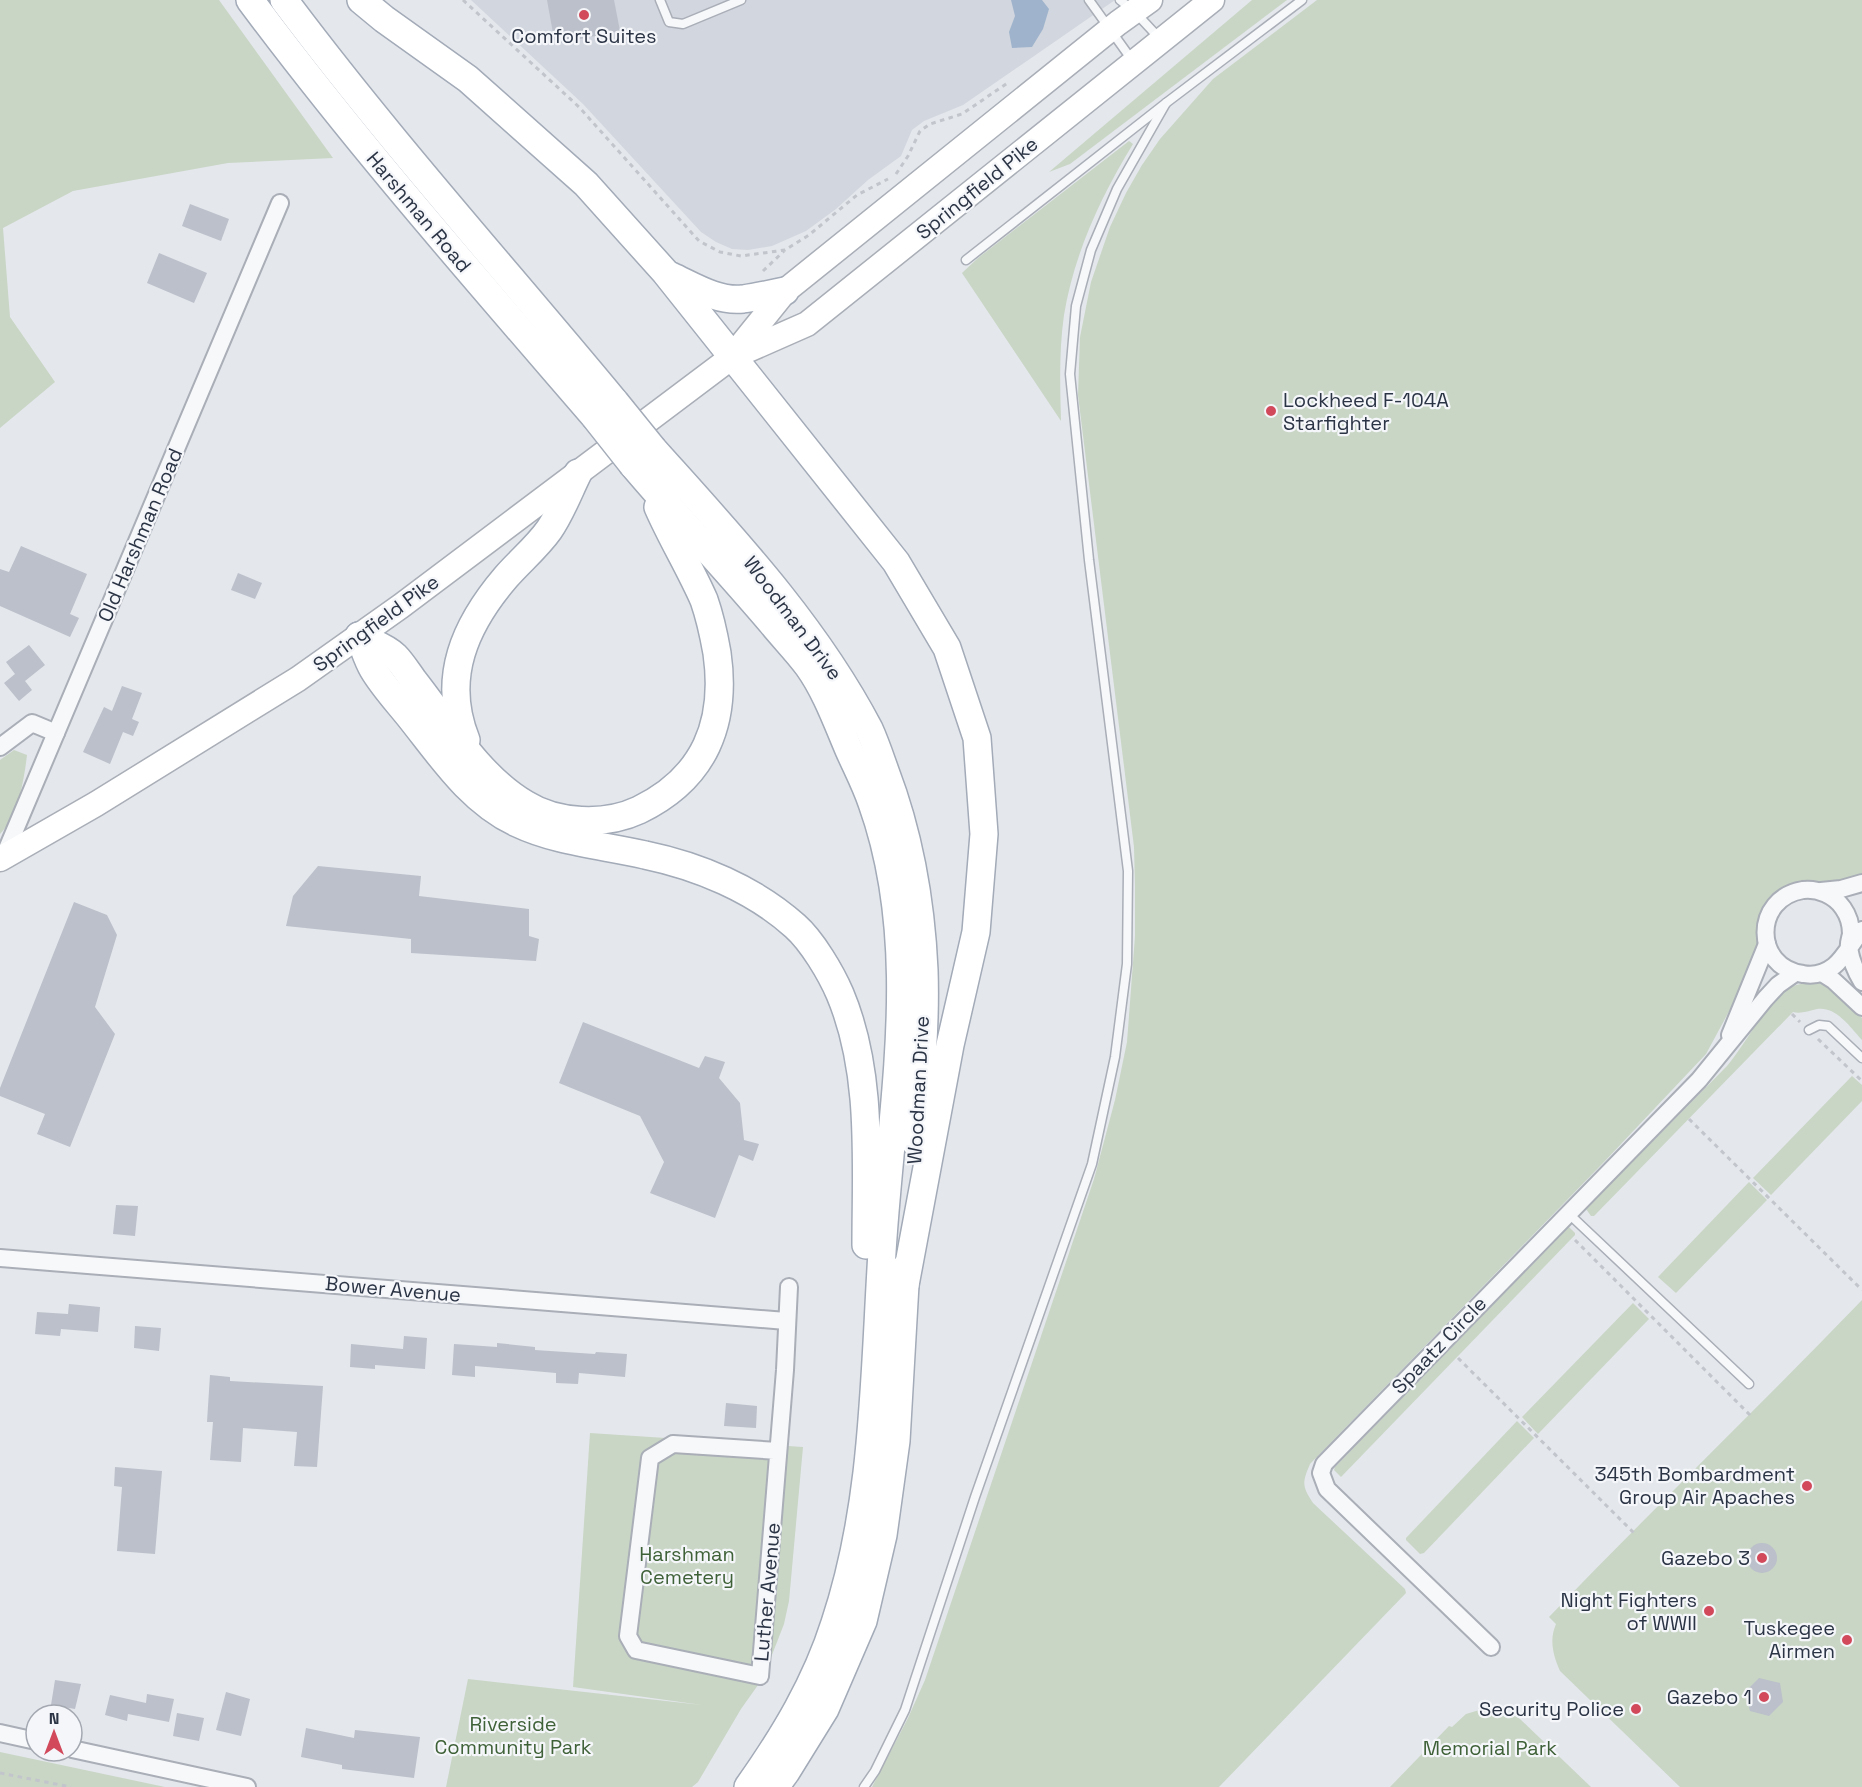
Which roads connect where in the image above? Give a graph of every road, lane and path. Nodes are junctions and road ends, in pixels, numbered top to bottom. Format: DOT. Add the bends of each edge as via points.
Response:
graph roads {
  1 [pos="250,0"];
  2 [pos="284,0"];
  3 [pos="361,0"];
  4 [pos="463,0"];
  5 [pos="660,0"];
  6 [pos="741,0"];
  7 [pos="1089,0"];
  8 [pos="1212,0"];
  9 [pos="1302,0"];
  10 [pos="1135,4"];
  11 [pos="1109,30"];
  12 [pos="1161,41"];
  13 [pos="1134,63"];
  14 [pos="1009,82"];
  15 [pos="1166,103"];
  16 [pos="280,203"];
  17 [pos="966,260"];
  18 [pos="665,273"];
  19 [pos="785,291"];
  20 [pos="732,357"];
  21 [pos="605,409"];
  22 [pos="645,466"];
  23 [pos="579,473"];
  24 [pos="359,636"];
  25 [pos="56,733"];
  26 [pos="0,747"];
  27 [pos="482,767"];
  28 [pos="1,861"];
  29 [pos="1862,883"];
  30 [pos="1821,891"];
  31 [pos="1862,930"];
  32 [pos="1767,944"];
  33 [pos="1848,946"];
  34 [pos="1795,973"];
  35 [pos="1822,973"];
  36 [pos="1862,982"];
  37 [pos="1862,1007"];
  38 [pos="1809,1030"];
  39 [pos="1728,1042"];
  40 [pos="1862,1058"];
  41 [pos="1862,1081"];
  42 [pos="1689,1119"];
  43 [pos="1568,1213"];
  44 [pos="1573,1239"];
  45 [pos="0,1258"];
  46 [pos="905,1285"];
  47 [pos="789,1287"];
  48 [pos="1862,1290"];
  49 [pos="786,1321"];
  50 [pos="1458,1358"];
  51 [pos="1749,1384"];
  52 [pos="1750,1416"];
  53 [pos="778,1450"];
  54 [pos="869,1468"];
  55 [pos="1634,1533"];
  56 [pos="1491,1647"];
  57 [pos="0,1733"];
  58 [pos="24,1738"];
  59 [pos="84,1752"];
  60 [pos="0,1773"];
  61 [pos="71,1787"];
  62 [pos="247,1787"];
  63 [pos="748,1787"];
  64 [pos="775,1787"];
  65 [pos="864,1787"];
  1 -- 21 [label="main road, Harshman Road" via="323,97 418,212"];
  2 -- 21 [label="main road, Harshman Road"];
  3 -- 18 [label="main road" via="468,79 578,177"];
  4 -- 14 [label="path" via="579,107 699,241 720,252 741,256 785,250 809,235 856,195 894,176 920,131 962,114"];
  5 -- 6 [label="lane" via="669,22 683,24"];
  7 -- 11 [label="lane"];
  8 -- 12 [label="main road, Springfield Pike"];
  9 -- 15 [label="lane"];
  10 -- 11 [label="main road, Springfield Pike"];
  10 -- 12 [label="lane"];
  11 -- 13 [label="lane"];
  11 -- 19 [label="main road, Springfield Pike"];
  12 -- 13 [label="main road, Springfield Pike"];
  13 -- 20 [label="main road, Springfield Pike" via="807,324"];
  15 -- 17 [label="lane"];
  15 -- 65 [label="lane" via="1117,189 1090,250 1076,306 1070,374 1128,871 1127,964 1115,1057 1092,1164 905,1710"];
  16 -- 25 [label="street, Old Harshman Road"];
  18 -- 19 [label="main road" via="726,298"];
  18 -- 20 [label="main road"];
  19 -- 20 [label="main road, Springfield Pike"];
  20 -- 23 [label="main road, Springfield Pike"];
  20 -- 46 [label="main road" via="896,562 947,648 977,738 984,834 976,932 947,1057"];
  21 -- 22 [label="main road, bridge"];
  22 -- 27 [label="main road" via="665,523 705,602 715,638 720,700 715,726 701,757 681,782 657,801 632,813 605,819 578,820 528,806 501,788"];
  22 -- 46 [label="main road, Woodman Drive" via="721,526 784,601 839,678 870,730 898,804 918,897 924,970 923,1045"];
  22 -- 54 [label="main road, Woodman Drive" via="809,668 871,799 884,837 897,908 901,1006"];
  23 -- 24 [label="main road, Springfield Pike"];
  23 -- 27 [label="main road" via="550,530 480,612 460,655 456,706 469,747"];
  24 -- 27 [label="main road" via="393,654"];
  24 -- 28 [label="main road, Springfield Pike" via="279,691"];
  24 -- 54 [label="main road" via="373,669 449,768 495,811 539,832 646,855 731,884 764,902 796,927 821,959 839,993 860,1067 865,1123"];
  25 -- 26 [label="street" via="32,723"];
  25 -- 28 [label="street, Old Harshman Road"];
  29 -- 30 [label="street"];
  30 -- 32 [label="street" via="1795,891 1783,897 1774,906 1766,925"];
  30 -- 33 [label="street" via="1843,907 1851,933"];
  31 -- 33 [label="street"];
  32 -- 34 [label="street" via="1777,962"];
  32 -- 39 [label="street"];
  33 -- 35 [label="street" via="1842,958"];
  33 -- 36 [label="street"];
  34 -- 35 [label="street"];
  34 -- 39 [label="street" via="1778,985"];
  35 -- 37 [label="street"];
  38 -- 40 [label="lane" via="1828,1026"];
  38 -- 41 [label="path"];
  39 -- 43 [label="street, Spaatz Circle" via="1699,1080"];
  42 -- 48 [label="path"];
  43 -- 51 [label="lane"];
  43 -- 56 [label="street, Spaatz Circle" via="1336,1451 1321,1473 1327,1489 1346,1509"];
  44 -- 52 [label="path"];
  45 -- 49 [label="street, Bower Avenue"];
  46 -- 64 [label="main road, Woodman Drive" via="896,1441 883,1534 863,1621 825,1709"];
  47 -- 49 [label="street, Luther Avenue"];
  49 -- 53 [label="street, Luther Avenue"];
  50 -- 55 [label="path"];
  53 -- 53 [label="street, Luther Avenue" via="760,1676 636,1650 628,1636 650,1458 673,1444"];
  54 -- 63 [label="main road, Woodman Drive" via="856,1544 835,1624 793,1718"];
  57 -- 58 [label="street"];
  59 -- 62 [label="street"];
  60 -- 61 [label="path"];
}
